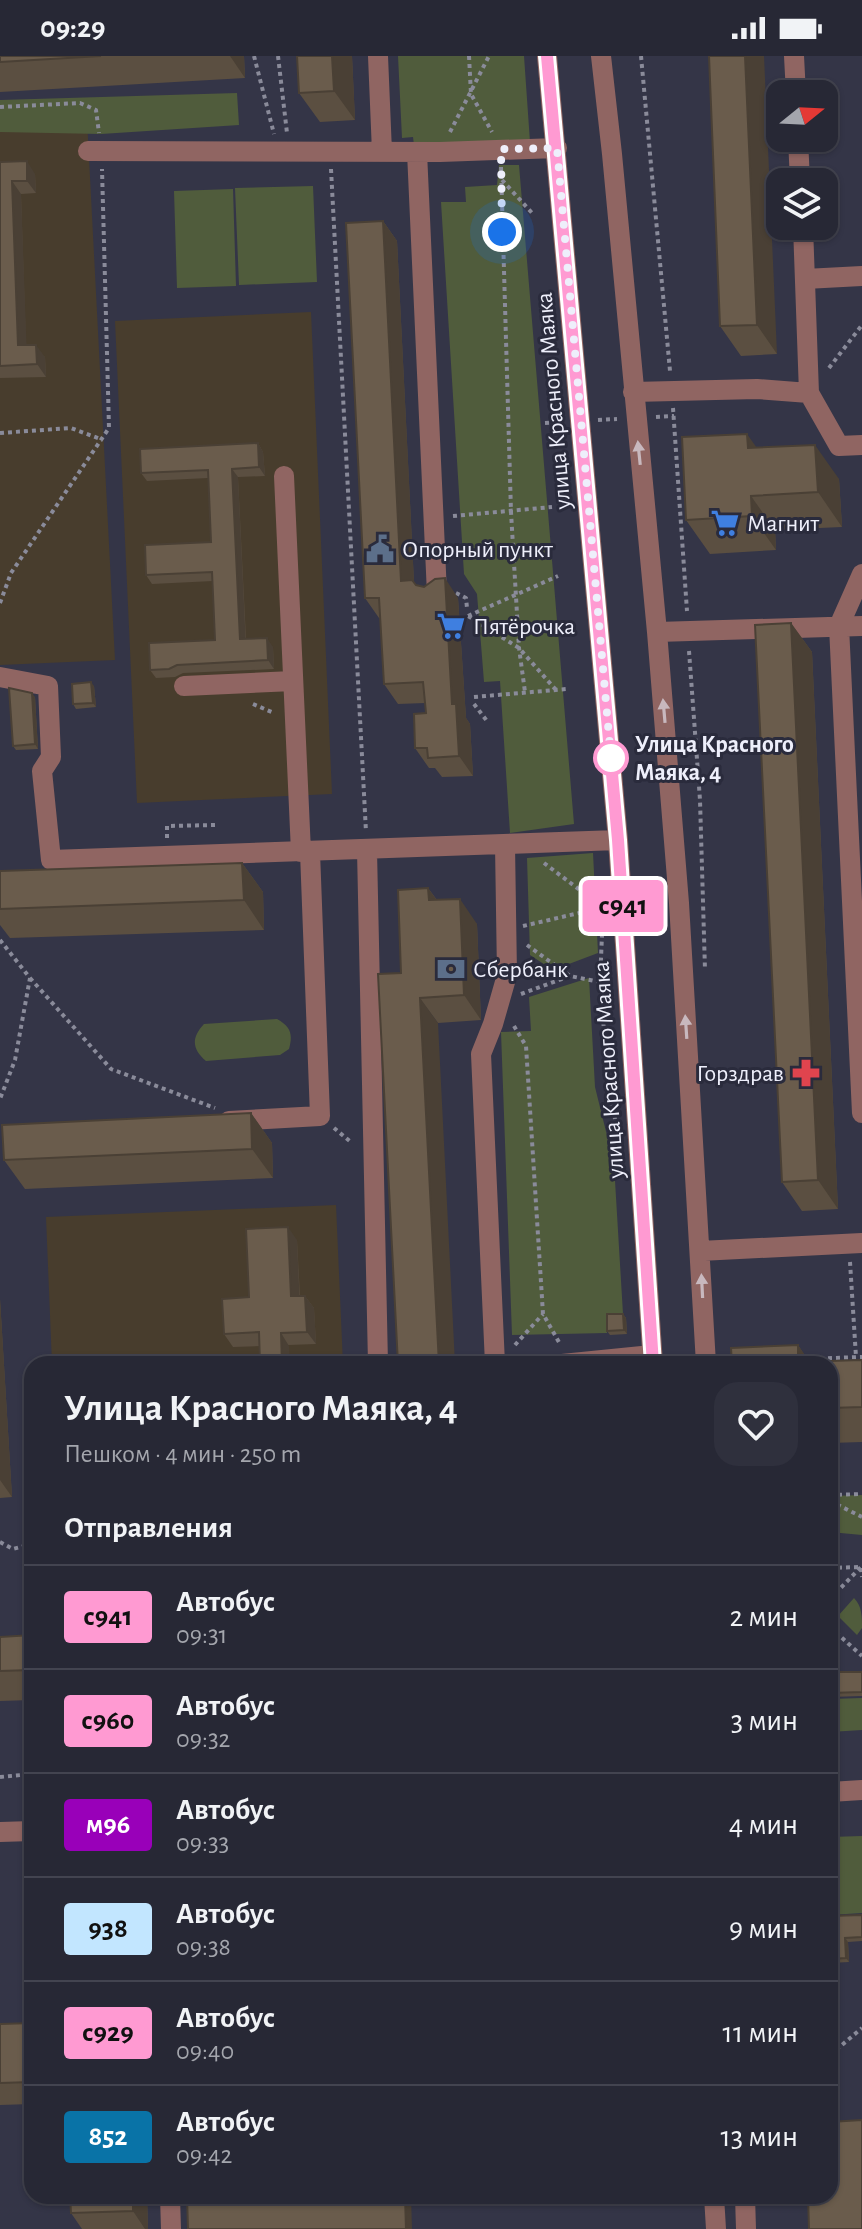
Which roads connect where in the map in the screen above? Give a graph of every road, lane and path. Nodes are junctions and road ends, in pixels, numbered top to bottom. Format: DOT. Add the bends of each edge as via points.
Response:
graph roads {
  1 [pos="254,56"];
  2 [pos="278,56"];
  3 [pos="378,56"];
  4 [pos="469,56"];
  5 [pos="489,56"];
  6 [pos="547,56"];
  7 [pos="601,56"];
  8 [pos="794,56"];
  9 [pos="795,80"];
  10 [pos="471,94"];
  11 [pos="0,107"];
  12 [pos="557,148"];
  13 [pos="501,149"];
  14 [pos="95,151"];
  15 [pos="284,152"];
  16 [pos="330,152"];
  17 [pos="382,152"];
  18 [pos="417,152"];
  19 [pos="440,152"];
  20 [pos="501,179"];
  21 [pos="533,214"];
  22 [pos="804,240"];
  23 [pos="862,276"];
  24 [pos="805,279"];
  25 [pos="862,325"];
  26 [pos="633,392"];
  27 [pos="809,393"];
  28 [pos="674,416"];
  29 [pos="647,417"];
  30 [pos="624,419"];
  31 [pos="592,420"];
  32 [pos="569,422"];
  33 [pos="545,423"];
  34 [pos="0,433"];
  35 [pos="103,440"];
  36 [pos="862,445"];
  37 [pos="284,476"];
  38 [pos="552,507"];
  39 [pos="511,512"];
  40 [pos="435,517"];
  41 [pos="862,574"];
  42 [pos="558,576"];
  43 [pos="437,594"];
  44 [pos="516,596"];
  45 [pos="466,598"];
  46 [pos="0,603"];
  47 [pos="467,608"];
  48 [pos="839,626"];
  49 [pos="862,626"];
  50 [pos="657,632"];
  51 [pos="519,648"];
  52 [pos="0,677"];
  53 [pos="293,681"];
  54 [pos="184,686"];
  55 [pos="567,689"];
  56 [pos="556,690"];
  57 [pos="525,692"];
  58 [pos="474,697"];
  59 [pos="474,704"];
  60 [pos="487,721"];
  61 [pos="855,808"];
  62 [pos="217,825"];
  63 [pos="618,840"];
  64 [pos="512,844"];
  65 [pos="367,850"];
  66 [pos="305,852"];
  67 [pos="168,856"];
  68 [pos="669,904"];
  69 [pos="633,906"];
  70 [pos="603,907"];
  71 [pos="506,930"];
  72 [pos="0,940"];
  73 [pos="570,976"];
  74 [pos="30,978"];
  75 [pos="498,1002"];
  76 [pos="0,1099"];
  77 [pos="862,1113"];
  78 [pos="320,1116"];
  79 [pos="247,1120"];
  80 [pos="202,1122"];
  81 [pos="374,1160"];
  82 [pos="856,1243"];
  83 [pos="700,1251"];
  84 [pos="543,1314"];
  85 [pos="378,1356"];
  86 [pos="501,1356"];
  87 [pos="504,1356"];
  88 [pos="566,1356"];
  89 [pos="653,1356"];
  90 [pos="706,1356"];
  91 [pos="859,1357"];
  92 [pos="838,1358"];
  93 [pos="862,1494"];
  94 [pos="838,1495"];
  95 [pos="838,1505"];
  96 [pos="862,1517"];
  97 [pos="0,1542"];
  98 [pos="24,1546"];
  99 [pos="861,1567"];
  100 [pos="838,1568"];
  101 [pos="862,1577"];
  102 [pos="838,1591"];
  103 [pos="838,1634"];
  104 [pos="862,1656"];
  105 [pos="24,1775"];
  106 [pos="0,1777"];
  107 [pos="862,1790"];
  108 [pos="838,1792"];
  109 [pos="24,1831"];
  110 [pos="0,1832"];
  111 [pos="862,2028"];
  112 [pos="838,2048"];
  113 [pos="170,2204"];
  114 [pos="714,2204"];
  115 [pos="745,2204"];
  116 [pos="171,2229"];
  117 [pos="716,2229"];
  118 [pos="746,2229"];
  1 -- 15 [label="path"];
  2 -- 15 [label="path"];
  3 -- 17 [label="street"];
  4 -- 10 [label="path"];
  5 -- 10 [label="path"];
  6 -- 12 [label="street, улица Красного Маяка"];
  7 -- 26 [label="street"];
  8 -- 9 [label="street"];
  10 -- 13 [label="path"];
  10 -- 19 [label="path"];
  11 -- 14 [label="path" via="80,103 96,110"];
  12 -- 13 [label="street"];
  12 -- 63 [label="street, улица Красного Маяка"];
  13 -- 19 [label="street"];
  13 -- 20 [label="path"];
  14 -- 15 [label="street"];
  14 -- 35 [label="path" via="109,428"];
  15 -- 16 [label="street"];
  16 -- 17 [label="street"];
  16 -- 65 [label="path"];
  17 -- 18 [label="street"];
  18 -- 19 [label="street"];
  18 -- 40 [label="street"];
  20 -- 21 [label="path"];
  20 -- 39 [label="path"];
  22 -- 24 [label="street"];
  23 -- 24 [label="street"];
  24 -- 27 [label="street"];
  25 -- 27 [label="path"];
  26 -- 27 [label="street"];
  50 -- 26 [label="street, one-way"];
  27 -- 36 [label="street" via="839,446"];
  28 -- 29 [label="path"];
  30 -- 31 [label="path"];
  32 -- 33 [label="path"];
  34 -- 35 [label="path" via="71,428"];
  35 -- 46 [label="path" via="11,573"];
  37 -- 53 [label="street"];
  38 -- 39 [label="path"];
  39 -- 40 [label="path"];
  39 -- 44 [label="path"];
  40 -- 43 [label="street"];
  41 -- 48 [label="street"];
  42 -- 44 [label="path"];
  44 -- 51 [label="path"];
  44 -- 51 [label="path" via="468,616"];
  45 -- 47 [label="path"];
  48 -- 49 [label="street"];
  48 -- 50 [label="street"];
  48 -- 61 [label="street"];
  83 -- 50 [label="street, one-way"];
  51 -- 56 [label="path"];
  51 -- 57 [label="path"];
  52 -- 67 [label="street" via="48,686 51,757 42,771 51,860"];
  53 -- 54 [label="street"];
  53 -- 66 [label="street"];
  55 -- 56 [label="path"];
  56 -- 57 [label="path"];
  57 -- 58 [label="path"];
  59 -- 60 [label="path"];
  61 -- 77 [label="street"];
  62 -- 67 [label="path" via="167,826"];
  63 -- 64 [label="street"];
  63 -- 89 [label="street, улица Красного Маяка"];
  64 -- 65 [label="street"];
  64 -- 70 [label="path"];
  64 -- 71 [label="street"];
  65 -- 66 [label="street"];
  65 -- 81 [label="street"];
  66 -- 67 [label="street"];
  66 -- 78 [label="street"];
  68 -- 69 [label="path"];
  70 -- 71 [label="path"];
  70 -- 73 [label="path" via="600,982"];
  71 -- 73 [label="path"];
  71 -- 75 [label="street" via="507,975"];
  72 -- 74 [label="path"];
  73 -- 75 [label="path"];
  74 -- 76 [label="path" via="15,1060"];
  74 -- 79 [label="path" via="111,1069"];
  75 -- 84 [label="path" via="526,1046"];
  75 -- 86 [label="street" via="481,1054"];
  78 -- 79 [label="street"];
  78 -- 81 [label="path"];
  79 -- 80 [label="street"];
  81 -- 85 [label="street"];
  82 -- 83 [label="street"];
  82 -- 91 [label="path"];
  90 -- 83 [label="street, one-way"];
  84 -- 87 [label="path"];
  84 -- 88 [label="path"];
  91 -- 92 [label="path"];
  93 -- 94 [label="path"];
  95 -- 96 [label="path"];
  97 -- 98 [label="path" via="13,1549"];
  99 -- 100 [label="path"];
  99 -- 101 [label="path"];
  99 -- 102 [label="path"];
  103 -- 104 [label="path"];
  105 -- 106 [label="path"];
  107 -- 108 [label="street"];
  109 -- 110 [label="street"];
  111 -- 112 [label="path"];
  113 -- 116 [label="street"];
  114 -- 117 [label="street"];
  115 -- 118 [label="street"];
}
